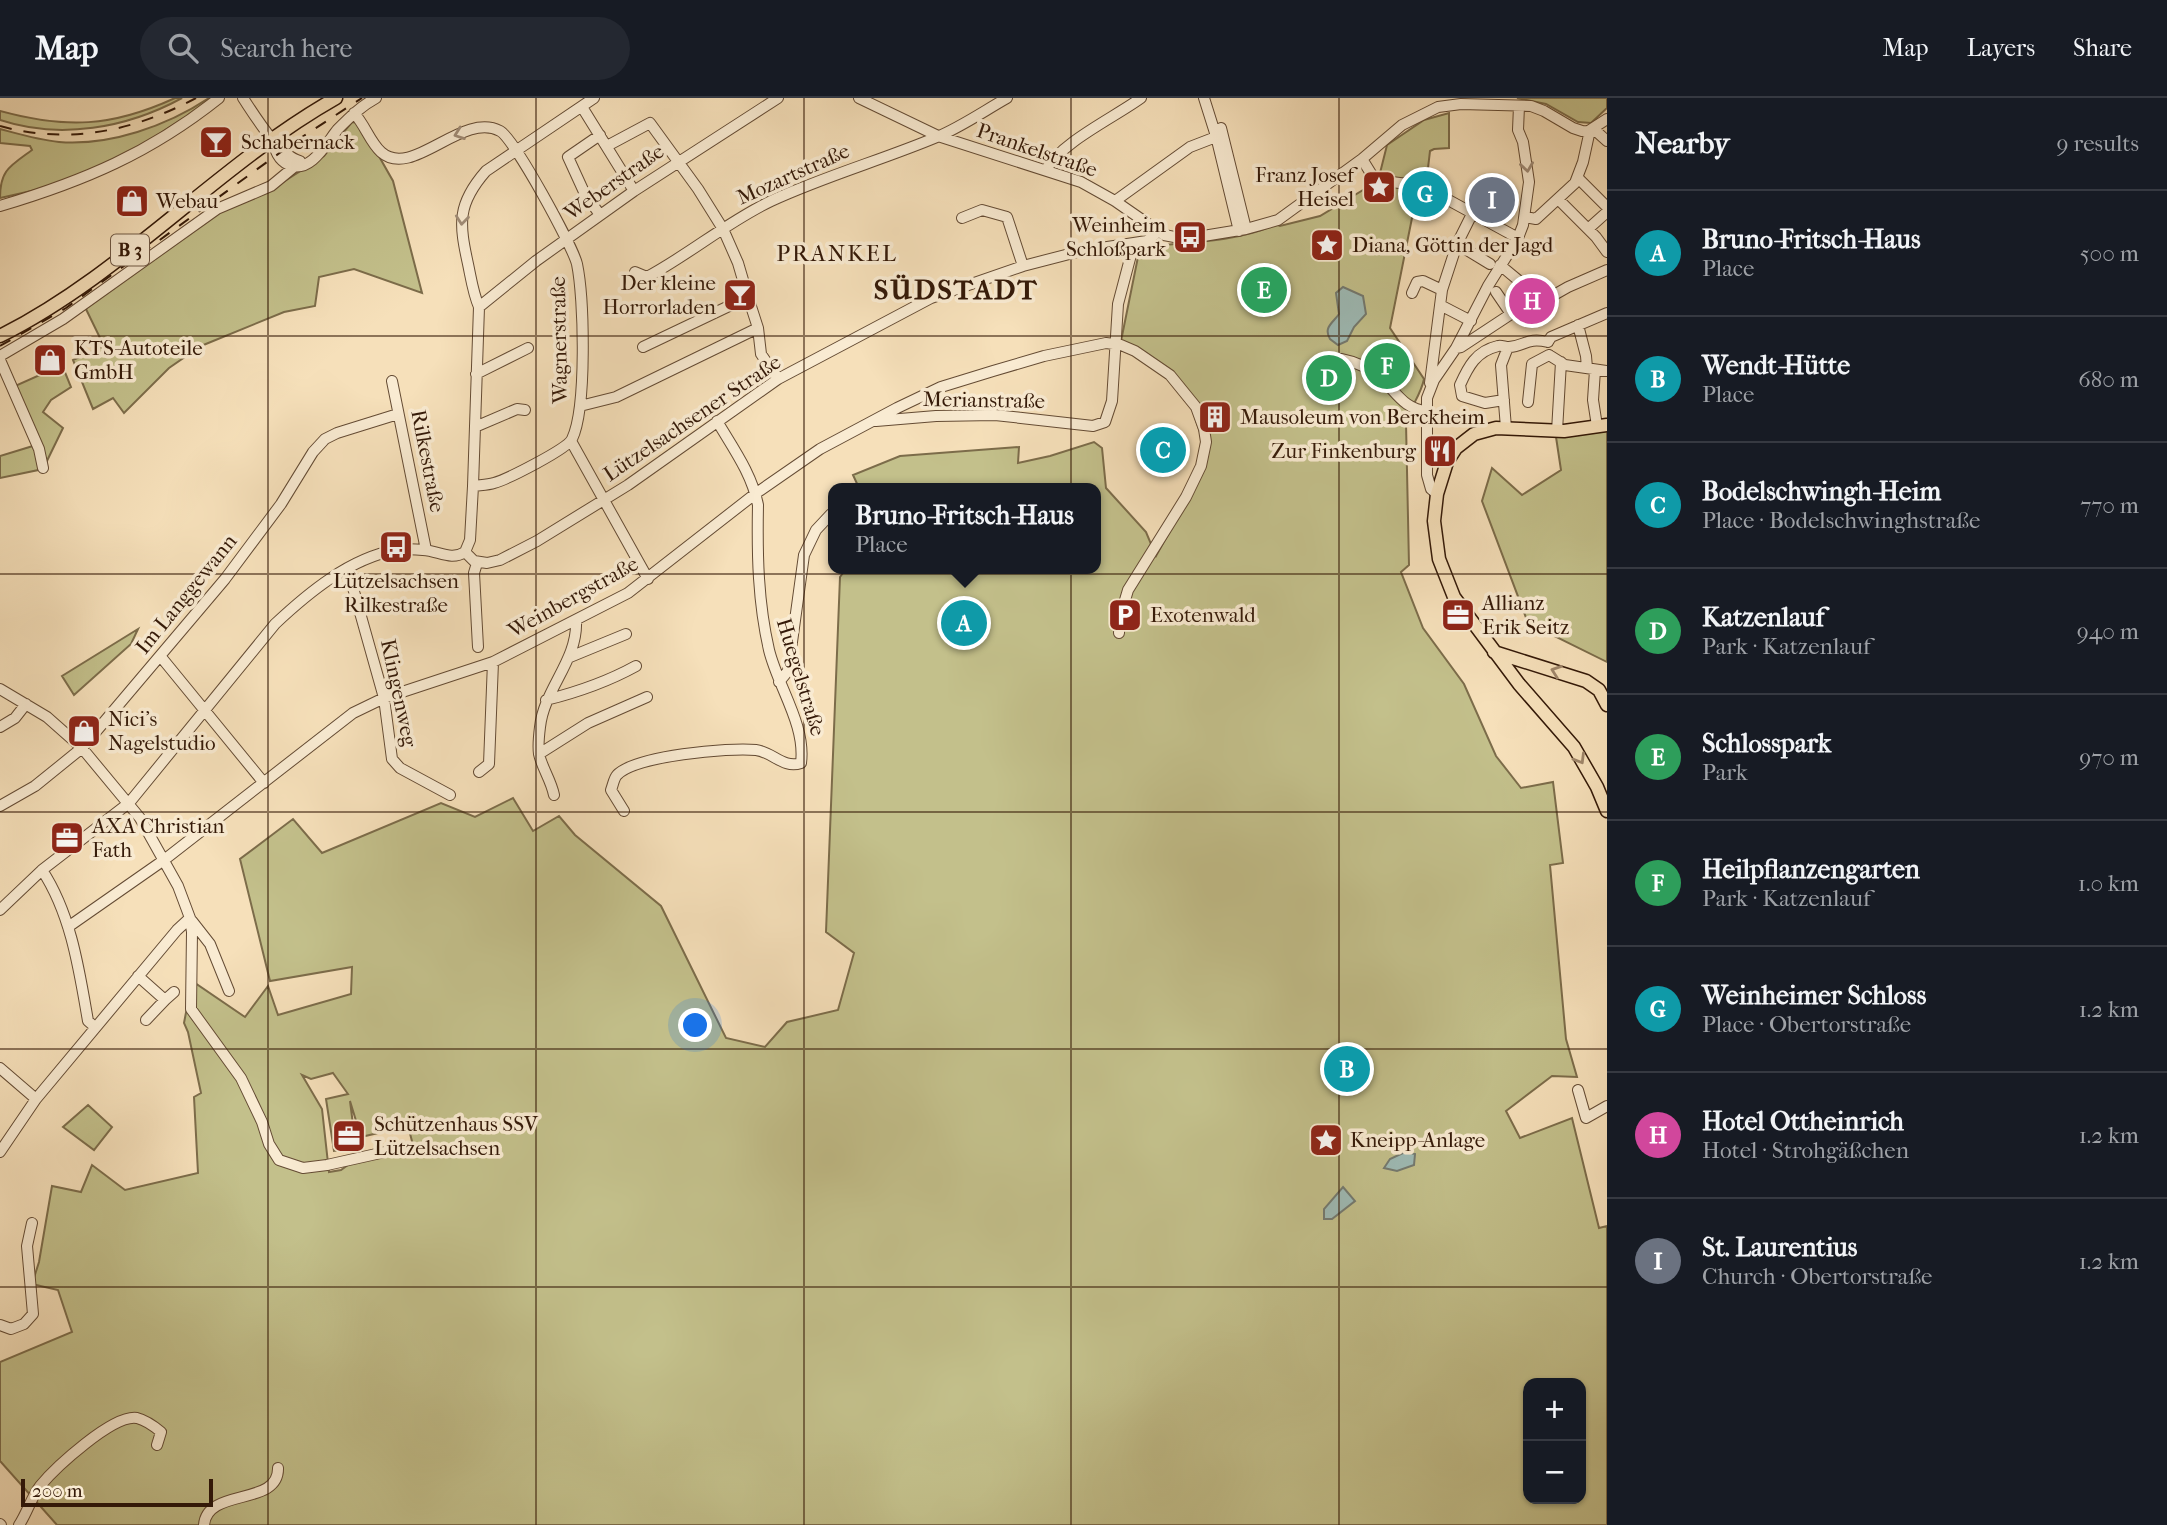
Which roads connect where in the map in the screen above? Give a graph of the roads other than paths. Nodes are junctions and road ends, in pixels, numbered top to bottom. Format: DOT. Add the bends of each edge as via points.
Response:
graph roads {
  1 [pos="219,98"];
  2 [pos="243,98"];
  3 [pos="336,98"];
  4 [pos="376,98"];
  5 [pos="594,98"];
  6 [pos="778,98"];
  7 [pos="859,98"];
  8 [pos="1007,98"];
  9 [pos="1141,98"];
  10 [pos="1204,98"];
  11 [pos="1211,98"];
  12 [pos="1450,101"];
  13 [pos="1519,106"];
  14 [pos="582,107"];
  15 [pos="354,113"];
  16 [pos="1607,119"];
  17 [pos="1590,130"];
  18 [pos="600,135"];
  19 [pos="1220,135"];
  20 [pos="938,136"];
  21 [pos="272,139"];
  22 [pos="1607,141"];
  23 [pos="607,146"];
  24 [pos="516,150"];
  25 [pos="1362,159"];
  26 [pos="677,161"];
  27 [pos="295,164"];
  28 [pos="1046,170"];
  29 [pos="1578,178"];
  30 [pos="1416,186"];
  31 [pos="1430,190"];
  32 [pos="634,191"];
  33 [pos="1558,200"];
  34 [pos="1115,201"];
  35 [pos="0,206"];
  36 [pos="1607,209"];
  37 [pos="1472,214"];
  38 [pos="600,215"];
  39 [pos="1525,217"];
  40 [pos="962,218"];
  41 [pos="723,229"];
  42 [pos="1588,229"];
  43 [pos="1242,230"];
  44 [pos="1158,231"];
  45 [pos="1518,238"];
  46 [pos="565,240"];
  47 [pos="1132,244"];
  48 [pos="1457,244"];
  49 [pos="1607,252"];
  50 [pos="1495,265"];
  51 [pos="1023,266"];
  52 [pos="1607,270"];
  53 [pos="635,272"];
  54 [pos="1442,290"];
  55 [pos="1496,292"];
  56 [pos="1412,293"];
  57 [pos="748,297"];
  58 [pos="1538,304"];
  59 [pos="1442,306"];
  60 [pos="479,307"];
  61 [pos="1607,313"];
  62 [pos="1511,314"];
  63 [pos="1469,324"];
  64 [pos="1578,325"];
  65 [pos="758,328"];
  66 [pos="0,336"];
  67 [pos="1477,337"];
  68 [pos="1548,342"];
  69 [pos="1116,344"];
  70 [pos="643,347"];
  71 [pos="1508,347"];
  72 [pos="528,348"];
  73 [pos="1456,348"];
  74 [pos="1549,355"];
  75 [pos="0,358"];
  76 [pos="1341,359"];
  77 [pos="1561,362"];
  78 [pos="1591,369"];
  79 [pos="1607,371"];
  80 [pos="476,374"];
  81 [pos="778,379"];
  82 [pos="393,381"];
  83 [pos="1430,387"];
  84 [pos="1504,400"];
  85 [pos="1528,402"];
  86 [pos="580,406"];
  87 [pos="525,410"];
  88 [pos="1427,411"];
  89 [pos="398,414"];
  90 [pos="717,421"];
  91 [pos="868,422"];
  92 [pos="1602,426"];
  93 [pos="475,427"];
  94 [pos="1506,428"];
  95 [pos="1556,431"];
  96 [pos="571,441"];
  97 [pos="43,468"];
  98 [pos="473,486"];
  99 [pos="755,494"];
  100 [pos="1437,495"];
  101 [pos="603,501"];
  102 [pos="828,517"];
  103 [pos="426,550"];
  104 [pos="465,552"];
  105 [pos="477,562"];
  106 [pos="348,570"];
  107 [pos="648,579"];
  108 [pos="576,621"];
  109 [pos="1119,633"];
  110 [pos="626,635"];
  111 [pos="478,647"];
  112 [pos="1494,651"];
  113 [pos="161,657"];
  114 [pos="569,657"];
  115 [pos="1520,660"];
  116 [pos="493,662"];
  117 [pos="636,666"];
  118 [pos="1512,676"];
  119 [pos="779,682"];
  120 [pos="0,689"];
  121 [pos="647,697"];
  122 [pos="384,698"];
  123 [pos="546,700"];
  124 [pos="26,704"];
  125 [pos="1607,705"];
  126 [pos="204,709"];
  127 [pos="0,727"];
  128 [pos="82,748"];
  129 [pos="539,754"];
  130 [pos="479,772"];
  131 [pos="264,782"];
  132 [pos="450,795"];
  133 [pos="554,795"];
  134 [pos="129,803"];
  135 [pos="1605,803"];
  136 [pos="0,806"];
  137 [pos="624,811"];
  138 [pos="164,860"];
  139 [pos="42,870"];
  140 [pos="0,910"];
  141 [pos="190,918"];
  142 [pos="68,927"];
  143 [pos="138,976"];
  144 [pos="229,991"];
  145 [pos="174,992"];
  146 [pos="165,1000"];
  147 [pos="146,1020"];
  148 [pos="95,1027"];
  149 [pos="0,1068"];
  150 [pos="1578,1090"];
  151 [pos="36,1100"];
  152 [pos="1607,1106"];
  153 [pos="394,1150"];
  154 [pos="0,1152"];
  155 [pos="32,1223"];
  156 [pos="0,1325"];
  157 [pos="157,1446"];
  158 [pos="278,1468"];
  159 [pos="19,1525"];
  160 [pos="204,1525"];
  1 -- 35 [label="street" via="118,163 75,183"];
  2 -- 21 [label="street"];
  3 -- 21 [label="main road, B 3"];
  4 -- 15 [label="street"];
  5 -- 14 [label="street"];
  6 -- 26 [label="street, Weberstraße"];
  7 -- 20 [label="street, Prankelstraße"];
  8 -- 20 [label="street, Mozartstraße"];
  9 -- 28 [label="street" via="1083,136"];
  10 -- 19 [label="street"];
  11 -- 19 [label="street"];
  12 -- 13 [label="street"];
  12 -- 25 [label="street" via="1417,116"];
  13 -- 17 [label="street" via="1538,108 1573,128"];
  13 -- 39 [label="street, one-way" via="1518,130 1529,182"];
  14 -- 18 [label="street"];
  14 -- 24 [label="street"];
  24 -- 15 [label="street, Wagnerstraße, one-way" via="501,131 489,128 458,134 404,160 392,159 381,152"];
  15 -- 27 [label="street" via="322,151 309,162"];
  16 -- 17 [label="street"];
  17 -- 22 [label="street"];
  17 -- 29 [label="street"];
  18 -- 23 [label="street"];
  18 -- 38 [label="street" via="568,158"];
  19 -- 34 [label="street" via="1190,147"];
  19 -- 43 [label="street"];
  20 -- 28 [label="street, Prankelstraße"];
  20 -- 41 [label="street, Mozartstraße" via="770,202"];
  21 -- 27 [label="street"];
  21 -- 66 [label="main road, B 3" via="64,299"];
  23 -- 26 [label="street" via="650,122"];
  23 -- 32 [label="street"];
  24 -- 46 [label="street, Wagnerstraße"];
  24 -- 60 [label="street, one-way" via="486,171 472,187 464,207 461,232"];
  25 -- 30 [label="street" via="1375,180"];
  25 -- 43 [label="street" via="1278,220"];
  26 -- 32 [label="street, Weberstraße"];
  26 -- 41 [label="street"];
  27 -- 75 [label="street" via="271,186 206,216 63,319"];
  28 -- 34 [label="street, Prankelstraße"];
  29 -- 33 [label="street"];
  29 -- 36 [label="street"];
  31 -- 37 [label="street"];
  32 -- 38 [label="street, Weberstraße"];
  33 -- 39 [label="street" via="1536,219"];
  33 -- 42 [label="street"];
  34 -- 44 [label="street, Prankelstraße"];
  36 -- 42 [label="street"];
  37 -- 45 [label="street"];
  37 -- 48 [label="street"];
  38 -- 46 [label="street, Weberstraße"];
  39 -- 45 [label="street"];
  40 -- 51 [label="street" via="982,209 1007,217"];
  41 -- 53 [label="street, Mozartstraße" via="647,277"];
  41 -- 57 [label="street"];
  42 -- 49 [label="street"];
  43 -- 44 [label="street" via="1185,239"];
  44 -- 47 [label="street, Lützelsachsener Straße" via="1147,241"];
  45 -- 50 [label="street"];
  46 -- 60 [label="street, Weberstraße"];
  46 -- 86 [label="street, Wagnerstraße" via="575,258 580,288"];
  47 -- 51 [label="street, Lützelsachsener Straße"];
  47 -- 69 [label="street" via="1118,304"];
  48 -- 50 [label="street"];
  48 -- 54 [label="street"];
  50 -- 58 [label="street" via="1530,289"];
  50 -- 63 [label="street"];
  51 -- 81 [label="street, Lützelsachsener Straße" via="931,298"];
  52 -- 58 [label="street"];
  54 -- 56 [label="street" via="1423,281 1417,282"];
  54 -- 59 [label="street"];
  55 -- 62 [label="street"];
  57 -- 65 [label="street"];
  57 -- 70 [label="street"];
  58 -- 62 [label="street"];
  59 -- 63 [label="street"];
  59 -- 83 [label="street"];
  60 -- 80 [label="street"];
  61 -- 64 [label="street"];
  62 -- 67 [label="street"];
  63 -- 67 [label="street"];
  63 -- 73 [label="street"];
  64 -- 68 [label="street"];
  64 -- 78 [label="street"];
  65 -- 81 [label="street" via="761,354"];
  65 -- 86 [label="street" via="616,397"];
  67 -- 73 [label="street"];
  68 -- 71 [label="street"];
  68 -- 74 [label="street"];
  69 -- 91 [label="street, Weinbergstraße" via="1044,356 941,387"];
  69 -- 91 [label="street, Merianstraße" via="1110,411 1099,425 995,415"];
  69 -- 109 [label="street" via="1157,365 1184,389 1201,418 1206,442 1201,466 1186,497 1128,590"];
  71 -- 84 [label="street" via="1501,365"];
  71 -- 84 [label="street" via="1496,346 1473,360 1459,390 1462,396 1485,403"];
  72 -- 80 [label="street"];
  73 -- 83 [label="street"];
  74 -- 77 [label="street"];
  74 -- 85 [label="street" via="1532,364"];
  75 -- 97 [label="street"];
  76 -- 88 [label="street" via="1367,367 1403,402"];
  77 -- 78 [label="street"];
  77 -- 95 [label="street"];
  78 -- 79 [label="street"];
  78 -- 92 [label="street" via="1593,400"];
  80 -- 93 [label="street"];
  81 -- 90 [label="street, Lützelsachsener Straße"];
  82 -- 89 [label="street, Rilkestraße"];
  83 -- 88 [label="street"];
  84 -- 94 [label="street"];
  86 -- 96 [label="street, Wagnerstraße"];
  87 -- 93 [label="street" via="517,409"];
  88 -- 100 [label="street" via="1427,475"];
  89 -- 103 [label="street, Rilkestraße"];
  89 -- 113 [label="street, Im Langgewann" via="325,439 225,579"];
  90 -- 99 [label="street, Huegelstraße"];
  90 -- 101 [label="street, Lützelsachsener Straße"];
  91 -- 99 [label="street, Weinbergstraße"];
  92 -- 95 [label="main road"];
  93 -- 98 [label="street"];
  94 -- 95 [label="main road"];
  94 -- 100 [label="main road" via="1480,431 1460,444 1447,462"];
  96 -- 98 [label="street" via="495,483"];
  96 -- 101 [label="street"];
  98 -- 104 [label="street" via="470,540"];
  99 -- 107 [label="street, Weinbergstraße"];
  99 -- 119 [label="street, Huegelstraße" via="760,601"];
  100 -- 112 [label="main road" via="1435,537 1446,580"];
  101 -- 105 [label="street, Lützelsachsener Straße" via="500,560"];
  101 -- 107 [label="street"];
  102 -- 119 [label="street" via="804,555 788,671"];
  103 -- 104 [label="street" via="449,556"];
  103 -- 106 [label="street" via="396,550"];
  104 -- 105 [label="street"];
  105 -- 111 [label="street"];
  106 -- 122 [label="street, Klingenweg"];
  106 -- 126 [label="street" via="299,601 275,624"];
  107 -- 108 [label="street, Weinbergstraße"];
  108 -- 114 [label="street"];
  108 -- 116 [label="street, Weinbergstraße"];
  110 -- 114 [label="street"];
  112 -- 115 [label="main road"];
  112 -- 118 [label="main road"];
  113 -- 126 [label="street"];
  113 -- 128 [label="street, Im Langgewann"];
  114 -- 123 [label="street"];
  115 -- 118 [label="main road"];
  125 -- 115 [label="main road, one-way" via="1593,684"];
  116 -- 122 [label="street, Weinbergstraße"];
  116 -- 130 [label="street" via="489,764"];
  117 -- 123 [label="street" via="582,691"];
  118 -- 135 [label="main road, one-way" via="1574,747"];
  119 -- 137 [label="street, Huegelstraße" via="799,733 801,763 793,766 756,750 710,750 629,767 616,776 611,790"];
  120 -- 124 [label="street"];
  121 -- 129 [label="street" via="588,723"];
  122 -- 131 [label="street, Weinbergstraße" via="353,713"];
  122 -- 132 [label="street, Klingenweg" via="390,754 396,764"];
  123 -- 129 [label="street"];
  124 -- 127 [label="street"];
  124 -- 128 [label="street"];
  126 -- 131 [label="street"];
  126 -- 134 [label="street"];
  128 -- 134 [label="street"];
  128 -- 136 [label="street, Im Langgewann" via="35,786"];
  129 -- 133 [label="street"];
  131 -- 138 [label="street, Weinbergstraße"];
  134 -- 138 [label="street"];
  134 -- 139 [label="street"];
  138 -- 141 [label="street"];
  138 -- 142 [label="street, Weinbergstraße"];
  139 -- 140 [label="street"];
  139 -- 142 [label="street" via="55,890"];
  141 -- 143 [label="street"];
  141 -- 144 [label="street" via="209,944"];
  141 -- 153 [label="street" via="191,1010 241,1078 279,1160 303,1168"];
  142 -- 148 [label="street" via="88,1021"];
  143 -- 146 [label="street"];
  143 -- 148 [label="street"];
  145 -- 146 [label="street"];
  146 -- 147 [label="street"];
  148 -- 151 [label="street"];
  149 -- 151 [label="street"];
  150 -- 152 [label="street" via="1586,1118"];
  151 -- 154 [label="street"];
  155 -- 156 [label="street" via="27,1246 33,1314 11,1329"];
  157 -- 159 [label="street" via="161,1432 156,1427 137,1418 117,1423 64,1460 38,1488"];
  158 -- 160 [label="street" via="271,1486 218,1505 206,1515"];
}
